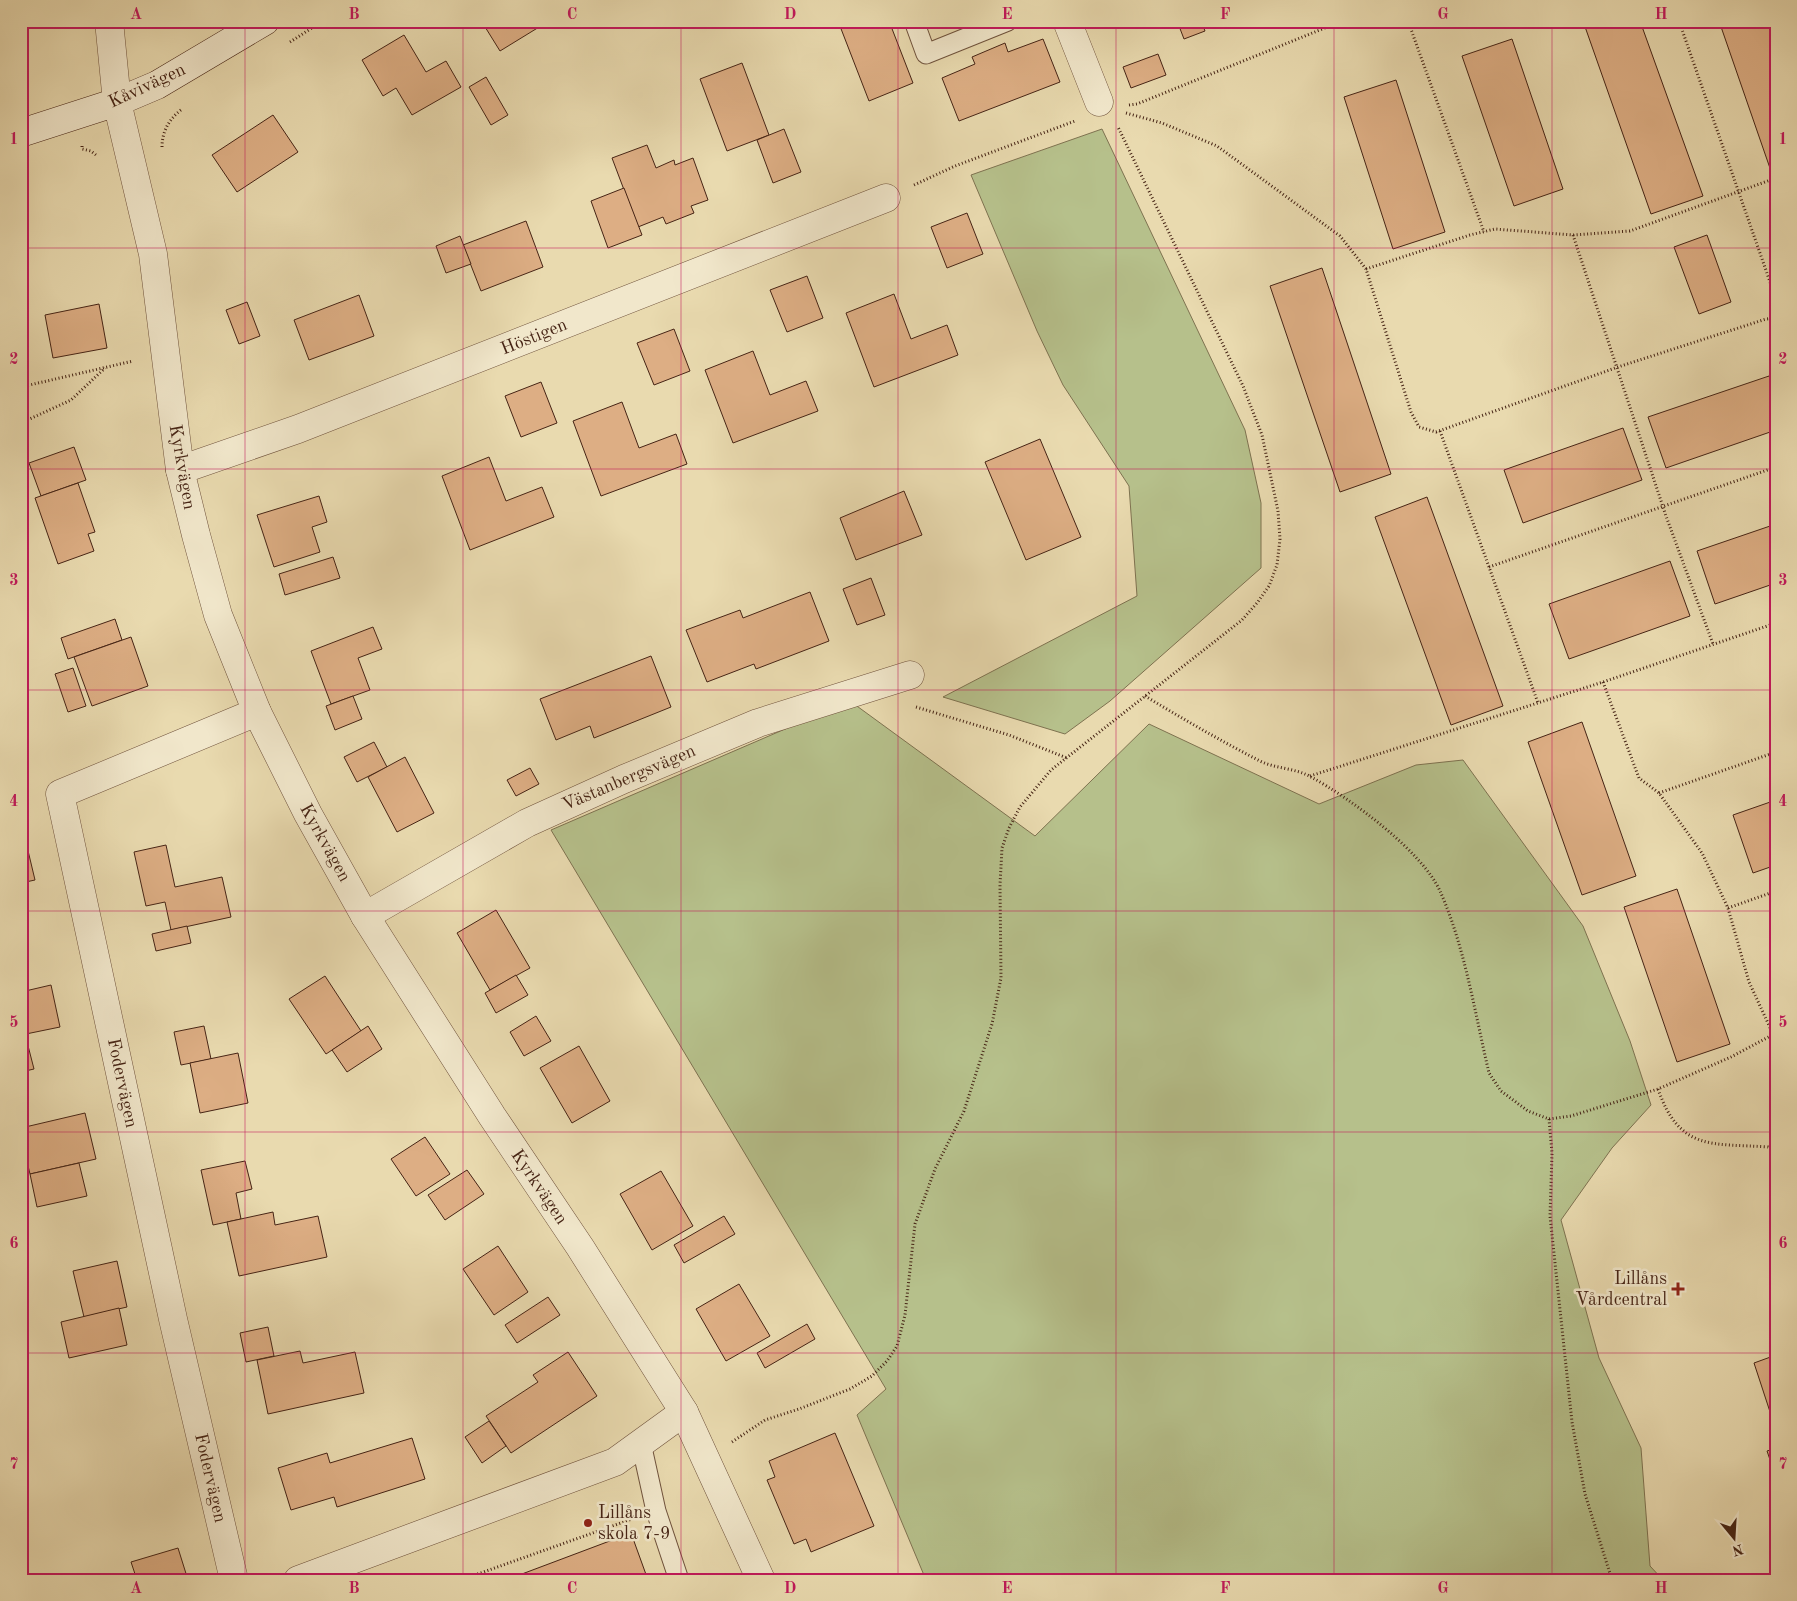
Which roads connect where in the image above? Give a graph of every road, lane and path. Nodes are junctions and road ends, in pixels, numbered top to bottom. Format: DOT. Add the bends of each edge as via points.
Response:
graph roads {
  1 [pos="109,21"];
  2 [pos="265,21"];
  3 [pos="323,21"];
  4 [pos="914,21"];
  5 [pos="1008,21"];
  6 [pos="1067,21"];
  7 [pos="1408,21"];
  8 [pos="1679,21"];
  9 [pos="283,46"];
  10 [pos="117,102"];
  11 [pos="1104,105"];
  12 [pos="187,106"];
  13 [pos="21,133"];
  14 [pos="81,143"];
  15 [pos="161,151"];
  16 [pos="99,157"];
  17 [pos="1776,178"];
  18 [pos="1738,192"];
  19 [pos="886,198"];
  20 [pos="1484,232"];
  21 [pos="1574,235"];
  22 [pos="1366,269"];
  23 [pos="1776,299"];
  24 [pos="1776,318"];
  25 [pos="133,361"];
  26 [pos="105,367"];
  27 [pos="1618,367"];
  28 [pos="21,387"];
  29 [pos="21,423"];
  30 [pos="1440,431"];
  31 [pos="1776,467"];
  32 [pos="180,470"];
  33 [pos="1662,506"];
  34 [pos="1489,567"];
  35 [pos="1776,623"];
  36 [pos="1713,644"];
  37 [pos="910,675"];
  38 [pos="1603,682"];
  39 [pos="1145,696"];
  40 [pos="1538,703"];
  41 [pos="257,712"];
  42 [pos="1776,752"];
  43 [pos="1067,758"];
  44 [pos="1310,776"];
  45 [pos="1659,793"];
  46 [pos="1776,891"];
  47 [pos="1728,908"];
  48 [pos="364,916"];
  49 [pos="1774,1034"];
  50 [pos="1658,1089"];
  51 [pos="1549,1119"];
  52 [pos="1776,1150"];
  53 [pos="684,1412"];
  54 [pos="641,1443"];
  55 [pos="728,1444"];
  56 [pos="656,1511"];
  57 [pos="234,1580"];
  58 [pos="298,1580"];
  59 [pos="461,1580"];
  60 [pos="679,1580"];
  61 [pos="761,1580"];
  62 [pos="1612,1580"];
  1 -- 10 [label="street, Kyrkvägen"];
  2 -- 10 [label="street, Kåvivägen" via="157,85"];
  3 -- 9 [label="path"];
  4 -- 5 [label="lane" via="926,54"];
  6 -- 11 [label="street"];
  7 -- 20 [label="path"];
  8 -- 18 [label="path"];
  10 -- 13 [label="street, Kåvivägen"];
  10 -- 32 [label="street, Kyrkvägen" via="153,254"];
  11 -- 22 [label="path" via="1162,123 1217,146 1340,236"];
  11 -- 39 [label="path" via="1246,394 1262,435 1278,511 1280,539 1277,565 1269,586 1257,603 1242,620"];
  12 -- 15 [label="path" via="170,120"];
  14 -- 16 [label="path" via="82,149"];
  17 -- 18 [label="path"];
  18 -- 21 [label="path" via="1630,231"];
  18 -- 23 [label="path"];
  19 -- 32 [label="street, Höstigen" via="307,426"];
  20 -- 21 [label="path"];
  20 -- 22 [label="path"];
  21 -- 27 [label="path"];
  22 -- 30 [label="path" via="1411,412 1419,427"];
  24 -- 27 [label="path"];
  25 -- 26 [label="path"];
  26 -- 28 [label="path"];
  26 -- 29 [label="path" via="71,400"];
  27 -- 30 [label="path"];
  27 -- 33 [label="path"];
  30 -- 34 [label="path"];
  31 -- 33 [label="path"];
  32 -- 41 [label="street, Kyrkvägen" via="218,614"];
  33 -- 34 [label="path"];
  33 -- 36 [label="path"];
  34 -- 40 [label="path"];
  35 -- 36 [label="path"];
  36 -- 38 [label="path"];
  37 -- 43 [label="path" via="915,707 1009,735"];
  37 -- 48 [label="street, Västanbergsvägen" via="758,723 624,779 526,823"];
  38 -- 40 [label="path"];
  38 -- 45 [label="path" via="1639,778"];
  39 -- 43 [label="path"];
  39 -- 44 [label="path" via="1263,762"];
  40 -- 44 [label="path"];
  41 -- 48 [label="street, Kyrkvägen"];
  41 -- 57 [label="street, Fodervägen" via="60,794 173,1319"];
  42 -- 45 [label="path"];
  43 -- 55 [label="path" via="1051,770 1020,807 1002,848 1001,978 992,1024 964,1111 935,1169 915,1224 905,1315 897,1346 872,1376 850,1389 765,1420"];
  44 -- 51 [label="path" via="1360,808 1427,868 1456,933 1488,1073 1501,1091 1528,1112"];
  45 -- 47 [label="path" via="1702,853"];
  46 -- 47 [label="path"];
  47 -- 49 [label="path" via="1749,982"];
  48 -- 53 [label="street, Kyrkvägen"];
  49 -- 50 [label="path" via="1732,1057"];
  50 -- 51 [label="path" via="1572,1116"];
  50 -- 52 [label="path" via="1674,1122 1687,1135 1708,1143"];
  51 -- 62 [label="path" via="1552,1154 1550,1216 1572,1422 1586,1494"];
  53 -- 54 [label="street"];
  53 -- 61 [label="street, Kyrkvägen"];
  54 -- 56 [label="lane"];
  54 -- 58 [label="street" via="616,1462"];
  56 -- 59 [label="path"];
  56 -- 60 [label="lane"];
}
